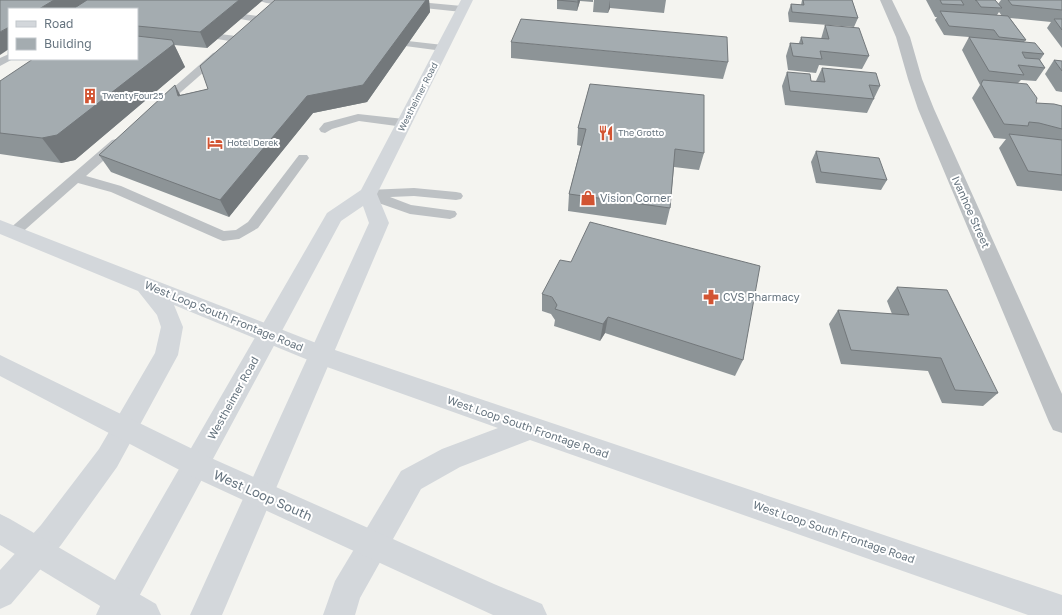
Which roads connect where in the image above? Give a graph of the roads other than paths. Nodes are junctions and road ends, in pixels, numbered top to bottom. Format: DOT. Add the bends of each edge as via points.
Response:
graph roads {
  1 [pos="263,0"];
  2 [pos="886,0"];
  3 [pos="279,1"];
  4 [pos="402,4"];
  5 [pos="465,5"];
  6 [pos="243,17"];
  7 [pos="258,19"];
  8 [pos="220,37"];
  9 [pos="236,39"];
  10 [pos="408,44"];
  11 [pos="443,48"];
  12 [pos="153,111"];
  13 [pos="404,123"];
  14 [pos="326,129"];
  15 [pos="124,137"];
  16 [pos="303,158"];
  17 [pos="76,178"];
  18 [pos="368,194"];
  19 [pos="456,196"];
  20 [pos="450,214"];
  21 [pos="7,230"];
  22 [pos="144,284"];
  23 [pos="268,334"];
  24 [pos="321,355"];
  25 [pos="0,366"];
  26 [pos="1062,422"];
  27 [pos="530,428"];
  28 [pos="0,529"];
  29 [pos="0,593"];
  30 [pos="1062,611"];
  31 [pos="128,612"];
  32 [pos="206,615"];
  33 [pos="339,615"];
  34 [pos="531,615"];
  1 -- 3 [label="lane"];
  2 -- 26 [label="street, Ivanhoe Street" via="903,37 924,104"];
  3 -- 7 [label="lane"];
  4 -- 5 [label="lane"];
  5 -- 11 [label="main road, Westheimer Road"];
  6 -- 7 [label="lane"];
  7 -- 9 [label="lane"];
  8 -- 9 [label="lane"];
  9 -- 12 [label="lane"];
  10 -- 11 [label="lane"];
  11 -- 13 [label="main road, Westheimer Road"];
  13 -- 14 [label="lane" via="358,117 328,126"];
  13 -- 18 [label="main road, Westheimer Road"];
  15 -- 17 [label="lane"];
  16 -- 17 [label="lane" via="253,225 239,234 224,236 116,189"];
  17 -- 21 [label="lane"];
  18 -- 19 [label="lane" via="414,192"];
  18 -- 20 [label="lane" via="410,209"];
  18 -- 23 [label="main road, Westheimer Road" via="334,217"];
  18 -- 24 [label="main road" via="379,224"];
  21 -- 22 [label="main road, West Loop South Frontage Road"];
  22 -- 23 [label="main road, West Loop South Frontage Road"];
  22 -- 29 [label="main road" via="167,312 172,327 166,355 108,458 51,535"];
  23 -- 24 [label="main road, West Loop South Frontage Road"];
  23 -- 31 [label="main road, Westheimer Road"];
  24 -- 27 [label="main road, West Loop South Frontage Road"];
  24 -- 32 [label="main road"];
  25 -- 34 [label="main road, West Loop South" via="201,467"];
  27 -- 30 [label="main road, West Loop South Frontage Road"];
  27 -- 33 [label="main road" via="451,458 411,480 346,592"];
  28 -- 31 [label="main road"];
}
